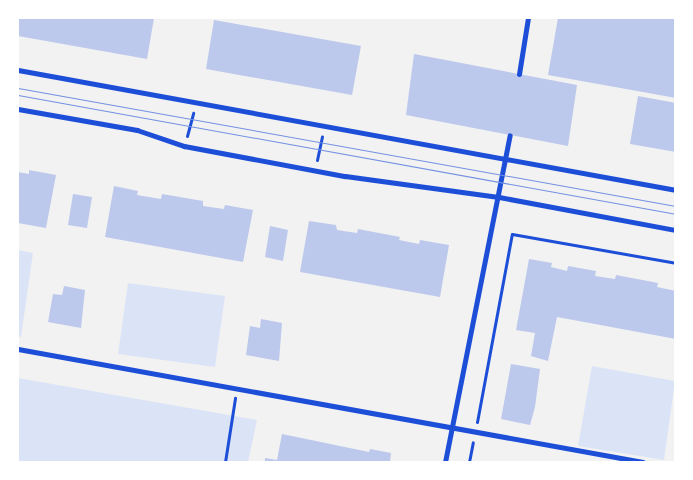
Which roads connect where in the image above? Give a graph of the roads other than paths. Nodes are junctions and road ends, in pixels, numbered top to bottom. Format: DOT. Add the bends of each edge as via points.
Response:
graph roads {
  1 [pos="528,18"];
  2 [pos="18,70"];
  3 [pos="519,74"];
  4 [pos="18,109"];
  5 [pos="510,135"];
  6 [pos="506,159"];
  7 [pos="676,190"];
  8 [pos="499,197"];
  9 [pos="676,230"];
  10 [pos="18,349"];
  11 [pos="452,429"];
  12 [pos="445,462"];
  13 [pos="643,462"];
  1 -- 3 [label="street"];
  2 -- 6 [label="street"];
  4 -- 8 [label="street" via="137,130 184,146 315,170"];
  5 -- 6 [label="street"];
  6 -- 7 [label="street"];
  6 -- 8 [label="street"];
  8 -- 9 [label="street"];
  8 -- 11 [label="street"];
  10 -- 11 [label="street"];
  11 -- 12 [label="street"];
  11 -- 13 [label="street"];
}
